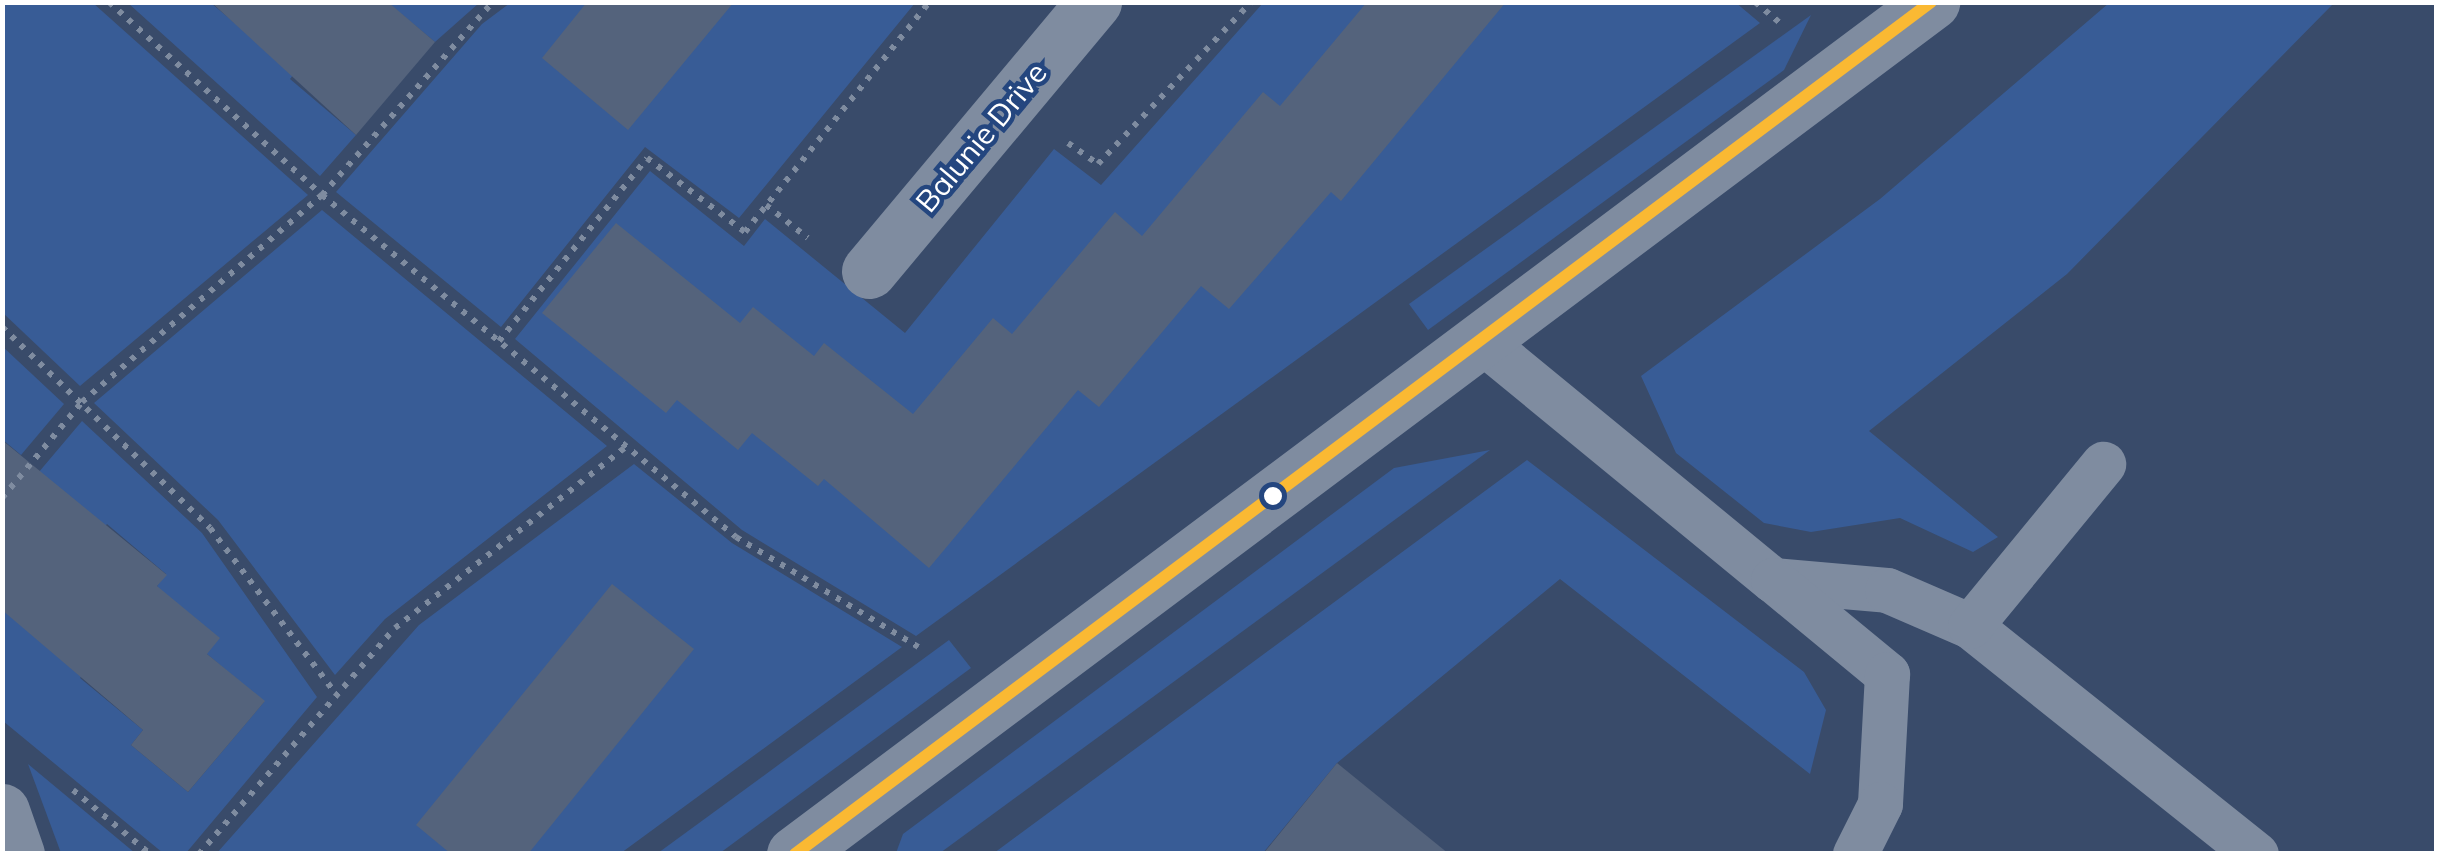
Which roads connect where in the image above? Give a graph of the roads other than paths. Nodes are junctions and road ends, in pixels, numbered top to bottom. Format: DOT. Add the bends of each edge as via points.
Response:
graph roads {
  1 [pos="1094,2"];
  2 [pos="1929,3"];
  3 [pos="868,271"];
  4 [pos="1484,342"];
  5 [pos="2103,464"];
  6 [pos="1772,580"];
  7 [pos="1970,626"];
  8 [pos="2,811"];
  9 [pos="18,854"];
  10 [pos="794,854"];
  11 [pos="1856,854"];
  12 [pos="2256,854"];
  1 -- 3 [label="street, Balunie Drive"];
  2 -- 4 [label="street"];
  4 -- 6 [label="lane"];
  4 -- 10 [label="street"];
  5 -- 7 [label="lane"];
  6 -- 7 [label="lane" via="1887,590"];
  6 -- 11 [label="lane" via="1887,674 1880,804"];
  7 -- 12 [label="lane"];
  8 -- 9 [label="street"];
}
